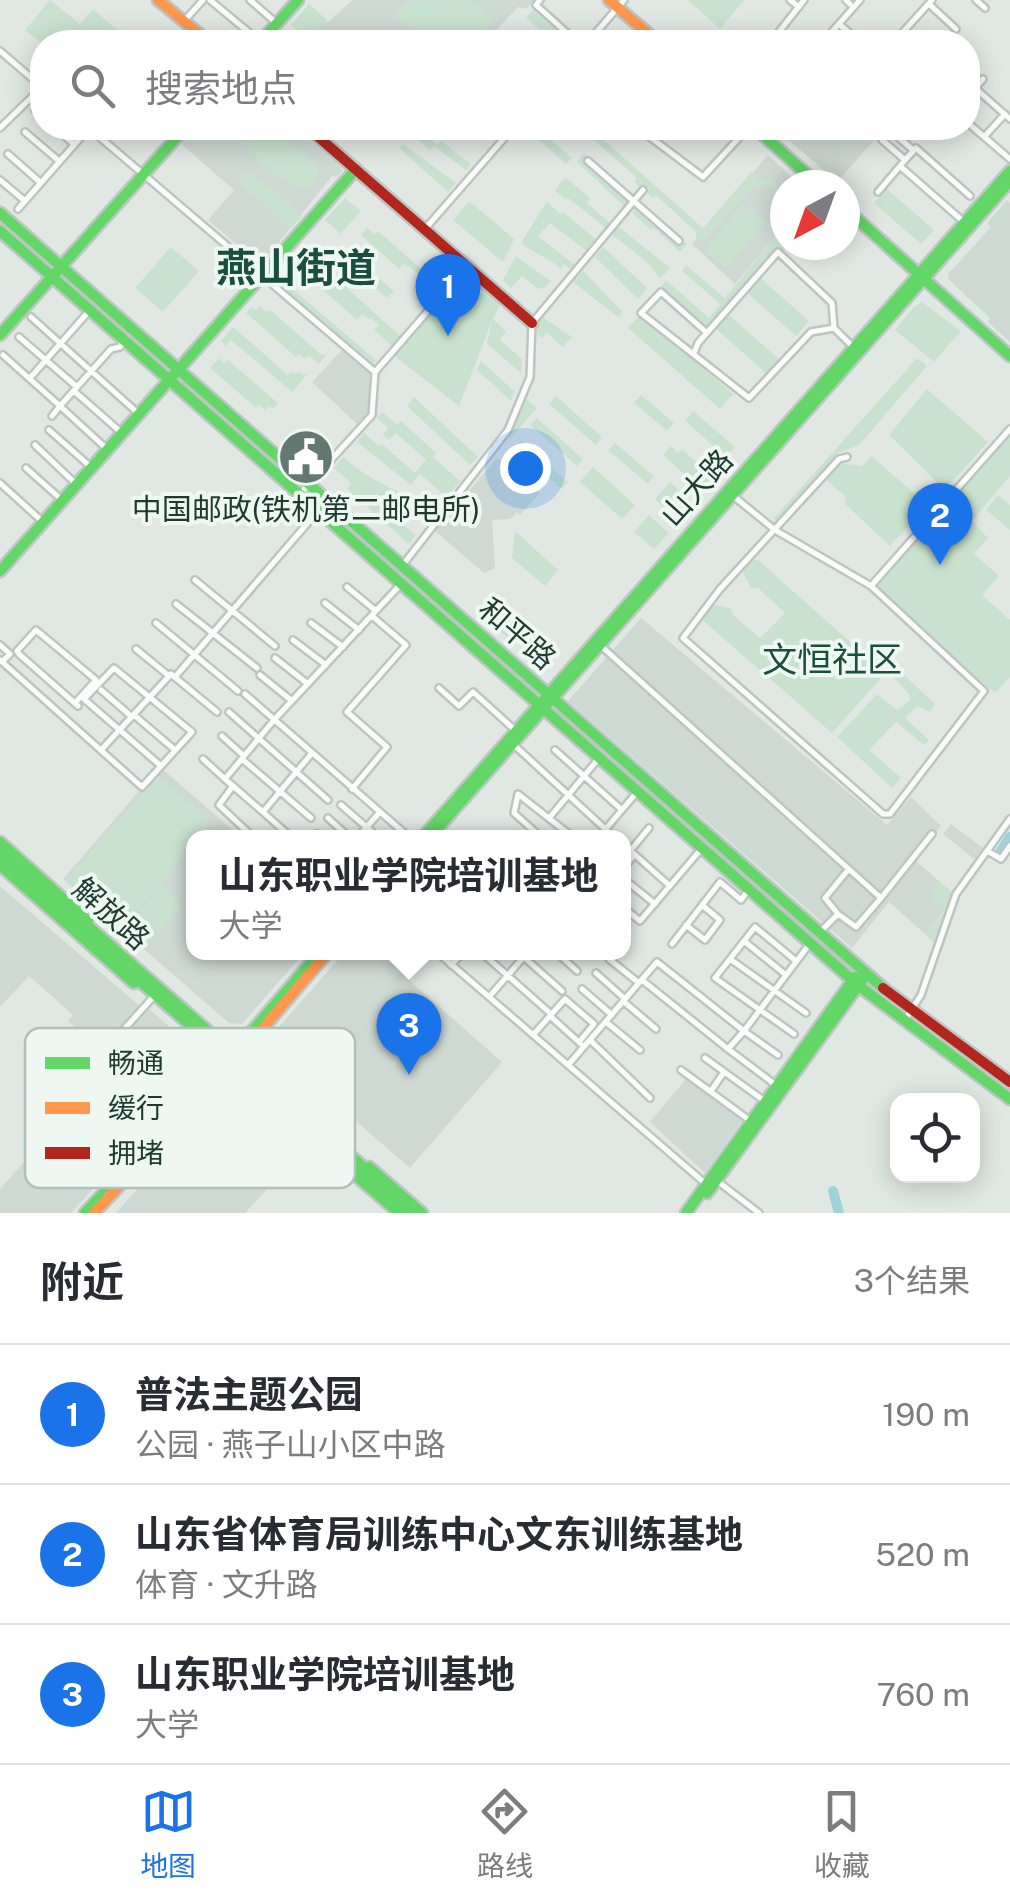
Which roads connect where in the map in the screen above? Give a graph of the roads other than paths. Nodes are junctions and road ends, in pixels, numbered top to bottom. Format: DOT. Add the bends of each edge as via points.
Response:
graph roads {
  1 [pos="158,0"];
  2 [pos="206,0"];
  3 [pos="250,0"];
  4 [pos="296,0"];
  5 [pos="540,0"];
  6 [pos="790,0"];
  7 [pos="804,0"];
  8 [pos="860,0"];
  9 [pos="976,0"];
  10 [pos="930,2"];
  11 [pos="617,3"];
  12 [pos="799,7"];
  13 [pos="985,8"];
  14 [pos="274,21"];
  15 [pos="184,22"];
  16 [pos="839,24"];
  17 [pos="956,29"];
  18 [pos="194,30"];
  19 [pos="243,30"];
  20 [pos="267,30"];
  21 [pos="269,30"];
  22 [pos="563,30"];
  23 [pos="597,30"];
  24 [pos="645,30"];
  25 [pos="780,30"];
  26 [pos="834,30"];
  27 [pos="846,30"];
  28 [pos="905,30"];
  29 [pos="0,50"];
  30 [pos="30,76"];
  31 [pos="983,79"];
  32 [pos="980,82"];
  33 [pos="980,92"];
  34 [pos="30,99"];
  35 [pos="1007,116"];
  36 [pos="0,128"];
  37 [pos="24,132"];
  38 [pos="980,134"];
  39 [pos="30,137"];
  40 [pos="984,137"];
  41 [pos="34,140"];
  42 [pos="69,140"];
  43 [pos="78,140"];
  44 [pos="103,140"];
  45 [pos="172,140"];
  46 [pos="322,140"];
  47 [pos="503,140"];
  48 [pos="654,140"];
  49 [pos="740,140"];
  50 [pos="766,140"];
  51 [pos="882,140"];
  52 [pos="902,140"];
  53 [pos="74,144"];
  54 [pos="914,150"];
  55 [pos="8,154"];
  56 [pos="906,160"];
  57 [pos="1010,160"];
  58 [pos="60,161"];
  59 [pos="588,161"];
  60 [pos="900,166"];
  61 [pos="356,169"];
  62 [pos="801,170"];
  63 [pos="1010,171"];
  64 [pos="142,174"];
  65 [pos="0,180"];
  66 [pos="1010,180"];
  67 [pos="41,182"];
  68 [pos="643,190"];
  69 [pos="878,192"];
  70 [pos="970,196"];
  71 [pos="25,201"];
  72 [pos="633,203"];
  73 [pos="18,209"];
  74 [pos="0,213"];
  75 [pos="860,221"];
  76 [pos="964,223"];
  77 [pos="425,229"];
  78 [pos="0,231"];
  79 [pos="679,241"];
  80 [pos="59,265"];
  81 [pos="467,266"];
  82 [pos="50,276"];
  83 [pos="262,276"];
  84 [pos="921,276"];
  85 [pos="90,310"];
  86 [pos="32,317"];
  87 [pos="532,322"];
  88 [pos="834,328"];
  89 [pos="0,333"];
  90 [pos="707,333"];
  91 [pos="19,337"];
  92 [pos="124,340"];
  93 [pos="60,343"];
  94 [pos="854,348"];
  95 [pos="694,352"];
  96 [pos="3,355"];
  97 [pos="1010,356"];
  98 [pos="46,360"];
  99 [pos="91,371"];
  100 [pos="180,371"];
  101 [pos="375,372"];
  102 [pos="30,378"];
  103 [pos="170,381"];
  104 [pos="75,389"];
  105 [pos="60,406"];
  106 [pos="140,415"];
  107 [pos="52,416"];
  108 [pos="1010,429"];
  109 [pos="49,430"];
  110 [pos="123,434"];
  111 [pos="35,445"];
  112 [pos="108,450"];
  113 [pos="846,457"];
  114 [pos="26,468"];
  115 [pos="92,468"];
  116 [pos="0,482"];
  117 [pos="308,484"];
  118 [pos="77,485"];
  119 [pos="300,494"];
  120 [pos="732,495"];
  121 [pos="63,500"];
  122 [pos="318,511"];
  123 [pos="44,522"];
  124 [pos="775,530"];
  125 [pos="402,566"];
  126 [pos="0,571"];
  127 [pos="195,580"];
  128 [pos="401,584"];
  129 [pos="871,586"];
  130 [pos="347,587"];
  131 [pos="325,603"];
  132 [pos="176,604"];
  133 [pos="232,611"];
  134 [pos="374,613"];
  135 [pos="311,623"];
  136 [pos="156,624"];
  137 [pos="359,630"];
  138 [pos="213,633"];
  139 [pos="293,640"];
  140 [pos="0,645"];
  141 [pos="600,645"];
  142 [pos="275,646"];
  143 [pos="343,647"];
  144 [pos="136,649"];
  145 [pos="194,654"];
  146 [pos="276,658"];
  147 [pos="1,661"];
  148 [pos="326,665"];
  149 [pos="257,668"];
  150 [pos="260,675"];
  151 [pos="172,677"];
  152 [pos="308,684"];
  153 [pos="439,688"];
  154 [pos="100,690"];
  155 [pos="151,696"];
  156 [pos="550,696"];
  157 [pos="84,699"];
  158 [pos="292,701"];
  159 [pos="76,704"];
  160 [pos="542,706"];
  161 [pos="217,712"];
  162 [pos="229,712"];
  163 [pos="133,716"];
  164 [pos="67,718"];
  165 [pos="274,720"];
  166 [pos="120,730"];
  167 [pos="222,736"];
  168 [pos="514,737"];
  169 [pos="258,739"];
  170 [pos="102,749"];
  171 [pos="175,750"];
  172 [pos="555,750"];
  173 [pos="312,753"];
  174 [pos="204,758"];
  175 [pos="243,758"];
  176 [pos="600,758"];
  177 [pos="161,766"];
  178 [pos="296,772"];
  179 [pos="584,776"];
  180 [pos="225,779"];
  181 [pos="232,786"];
  182 [pos="352,788"];
  183 [pos="280,791"];
  184 [pos="638,791"];
  185 [pos="568,796"];
  186 [pos="328,800"];
  187 [pos="341,805"];
  188 [pos="622,810"];
  189 [pos="263,812"];
  190 [pos="380,812"];
  191 [pos="550,817"];
  192 [pos="312,818"];
  193 [pos="328,818"];
  194 [pos="1010,819"];
  195 [pos="366,827"];
  196 [pos="648,828"];
  197 [pos="606,829"];
  198 [pos="246,830"];
  199 [pos="283,830"];
  200 [pos="343,830"];
  201 [pos="362,830"];
  202 [pos="370,830"];
  203 [pos="401,830"];
  204 [pos="432,830"];
  205 [pos="533,830"];
  206 [pos="565,830"];
  207 [pos="932,834"];
  208 [pos="0,846"];
  209 [pos="1010,846"];
  210 [pos="702,848"];
  211 [pos="631,849"];
  212 [pos="631,851"];
  213 [pos="989,852"];
  214 [pos="0,862"];
  215 [pos="849,869"];
  216 [pos="631,884"];
  217 [pos="670,886"];
  218 [pos="749,889"];
  219 [pos="881,898"];
  220 [pos="655,904"];
  221 [pos="702,905"];
  222 [pos="631,914"];
  223 [pos="838,914"];
  224 [pos="686,925"];
  225 [pos="820,932"];
  226 [pos="744,941"];
  227 [pos="810,942"];
  228 [pos="672,944"];
  229 [pos="730,959"];
  230 [pos="313,960"];
  231 [pos="321,960"];
  232 [pos="445,960"];
  233 [pos="456,960"];
  234 [pos="490,960"];
  235 [pos="519,960"];
  236 [pos="529,960"];
  237 [pos="565,960"];
  238 [pos="610,960"];
  239 [pos="796,962"];
  240 [pos="451,965"];
  241 [pos="577,971"];
  242 [pos="864,972"];
  243 [pos="596,973"];
  244 [pos="786,975"];
  245 [pos="508,976"];
  246 [pos="141,979"];
  247 [pos="640,982"];
  248 [pos="855,982"];
  249 [pos="582,989"];
  250 [pos="562,991"];
  251 [pos="774,992"];
  252 [pos="154,996"];
  253 [pos="488,997"];
  254 [pos="624,1000"];
  255 [pos="912,1009"];
  256 [pos="759,1012"];
  257 [pos="806,1014"];
  258 [pos="550,1015"];
  259 [pos="612,1015"];
  260 [pos="905,1020"];
  261 [pos="606,1022"];
  262 [pos="125,1028"];
  263 [pos="194,1028"];
  264 [pos="197,1028"];
  265 [pos="257,1028"];
  266 [pos="259,1028"];
  267 [pos="656,1029"];
  268 [pos="744,1031"];
  269 [pos="794,1034"];
  270 [pos="532,1035"];
  271 [pos="590,1040"];
  272 [pos="582,1044"];
  273 [pos="728,1049"];
  274 [pos="640,1050"];
  275 [pos="778,1055"];
  276 [pos="704,1058"];
  277 [pos="568,1066"];
  278 [pos="681,1070"];
  279 [pos="724,1072"];
  280 [pos="1010,1082"];
  281 [pos="777,1086"];
  282 [pos="710,1091"];
  283 [pos="650,1098"];
  284 [pos="1010,1099"];
  285 [pos="766,1102"];
  286 [pos="752,1122"];
  287 [pos="355,1161"];
  288 [pos="355,1169"];
  289 [pos="355,1174"];
  290 [pos="711,1184"];
  291 [pos="109,1188"];
  292 [pos="116,1188"];
  293 [pos="85,1213"];
  294 [pos="94,1213"];
  295 [pos="402,1213"];
  296 [pos="419,1213"];
  297 [pos="689,1213"];
  298 [pos="759,1213"];
  1 -- 15 [label="main road"];
  2 -- 15 [label="street"];
  2 -- 19 [label="street"];
  3 -- 14 [label="street"];
  4 -- 14 [label="main road"];
  4 -- 21 [label="main road"];
  5 -- 22 [label="street" via="536,5"];
  6 -- 12 [label="street"];
  7 -- 12 [label="street"];
  8 -- 16 [label="street"];
  9 -- 13 [label="street"];
  10 -- 17 [label="street"];
  10 -- 28 [label="street"];
  11 -- 23 [label="street"];
  11 -- 24 [label="main road"];
  12 -- 25 [label="street"];
  14 -- 20 [label="main road"];
  15 -- 18 [label="main road"];
  16 -- 26 [label="street"];
  16 -- 27 [label="street"];
  29 -- 30 [label="street"];
  31 -- 32 [label="street"];
  33 -- 35 [label="street"];
  34 -- 36 [label="street"];
  35 -- 40 [label="street"];
  37 -- 39 [label="street"];
  38 -- 40 [label="street"];
  40 -- 57 [label="street"];
  41 -- 58 [label="street"];
  42 -- 53 [label="street"];
  43 -- 53 [label="street"];
  44 -- 64 [label="street"];
  45 -- 64 [label="main road"];
  46 -- 61 [label="main road"];
  47 -- 77 [label="street"];
  48 -- 49 [label="street" via="703,177"];
  50 -- 62 [label="main road"];
  51 -- 56 [label="street"];
  52 -- 54 [label="street"];
  53 -- 58 [label="street"];
  54 -- 56 [label="street"];
  54 -- 70 [label="street"];
  55 -- 67 [label="street"];
  56 -- 60 [label="street"];
  58 -- 67 [label="street"];
  59 -- 72 [label="street"];
  60 -- 69 [label="street"];
  60 -- 76 [label="street"];
  61 -- 77 [label="main road"];
  61 -- 83 [label="main road"];
  63 -- 76 [label="main road, 山大路"];
  64 -- 80 [label="main road"];
  64 -- 83 [label="street"];
  65 -- 71 [label="street"];
  66 -- 84 [label="main road, 山大路"];
  67 -- 71 [label="street"];
  68 -- 72 [label="street"];
  71 -- 73 [label="street"];
  72 -- 79 [label="street"];
  72 -- 87 [label="street"];
  74 -- 80 [label="main road, 和平路"];
  75 -- 84 [label="main road"];
  76 -- 84 [label="main road, 山大路"];
  77 -- 81 [label="main road"];
  78 -- 82 [label="main road, 和平路"];
  80 -- 82 [label="main road"];
  80 -- 100 [label="main road, 和平路"];
  81 -- 87 [label="main road"];
  81 -- 101 [label="street"];
  82 -- 85 [label="main road, 和平路"];
  82 -- 89 [label="main road"];
  83 -- 100 [label="main road"];
  83 -- 101 [label="street"];
  84 -- 94 [label="main road, 山大路"];
  84 -- 97 [label="main road"];
  84 -- 120 [label="main road, 山大路"];
  85 -- 92 [label="main road, 和平路"];
  85 -- 93 [label="street"];
  86 -- 93 [label="street"];
  87 -- 125 [label="street" via="530,377 508,430"];
  88 -- 90 [label="street" via="832,303 778,252"];
  88 -- 94 [label="street"];
  88 -- 95 [label="street" via="811,332 749,398"];
  90 -- 95 [label="street"];
  90 -- 95 [label="street" via="661,292 641,313"];
  91 -- 98 [label="street"];
  92 -- 99 [label="street"];
  92 -- 103 [label="main road, 和平路"];
  93 -- 98 [label="street"];
  93 -- 99 [label="street"];
  94 -- 156 [label="main road, 山大路"];
  96 -- 102 [label="street"];
  98 -- 102 [label="street"];
  98 -- 104 [label="street"];
  99 -- 104 [label="street"];
  99 -- 106 [label="street"];
  100 -- 103 [label="main road"];
  100 -- 117 [label="main road, 和平路"];
  101 -- 117 [label="street" via="372,416"];
  102 -- 105 [label="street"];
  103 -- 106 [label="main road"];
  103 -- 119 [label="main road, 和平路"];
  104 -- 105 [label="street"];
  104 -- 110 [label="street"];
  105 -- 107 [label="street"];
  105 -- 112 [label="street"];
  106 -- 110 [label="main road"];
  108 -- 129 [label="street"];
  109 -- 115 [label="street"];
  110 -- 112 [label="main road"];
  111 -- 118 [label="street"];
  112 -- 115 [label="main road"];
  113 -- 124 [label="street"];
  114 -- 121 [label="street"];
  115 -- 118 [label="main road"];
  116 -- 123 [label="street"];
  117 -- 119 [label="street"];
  117 -- 125 [label="main road, 和平路"];
  118 -- 121 [label="main road"];
  119 -- 122 [label="main road, 和平路"];
  120 -- 124 [label="street"];
  120 -- 141 [label="main road, 山大路"];
  121 -- 123 [label="main road"];
  122 -- 128 [label="main road, 和平路"];
  122 -- 133 [label="street"];
  123 -- 126 [label="main road"];
  124 -- 129 [label="street"];
  124 -- 129 [label="street" via="683,638 882,814 890,814 984,691"];
  125 -- 156 [label="main road, 和平路"];
  127 -- 133 [label="street"];
  128 -- 134 [label="street"];
  128 -- 160 [label="main road, 和平路"];
  130 -- 134 [label="street"];
  131 -- 137 [label="street"];
  132 -- 138 [label="street"];
  133 -- 138 [label="street"];
  133 -- 142 [label="street"];
  134 -- 137 [label="street"];
  134 -- 182 [label="street" via="406,645 347,712 387,747"];
  135 -- 143 [label="street"];
  136 -- 145 [label="street"];
  137 -- 143 [label="street"];
  138 -- 145 [label="street"];
  138 -- 149 [label="street"];
  139 -- 148 [label="street"];
  140 -- 147 [label="street" via="10,654"];
  141 -- 156 [label="main road, 山大路"];
  141 -- 215 [label="street"];
  143 -- 148 [label="street"];
  144 -- 151 [label="street"];
  145 -- 151 [label="street"];
  145 -- 165 [label="street"];
  146 -- 152 [label="street"];
  147 -- 164 [label="street"];
  148 -- 152 [label="street"];
  150 -- 158 [label="street"];
  151 -- 155 [label="street"];
  151 -- 161 [label="street"];
  152 -- 158 [label="street"];
  153 -- 168 [label="street" via="460,706 473,692"];
  154 -- 163 [label="street"];
  155 -- 157 [label="street" via="114,668"];
  155 -- 163 [label="street"];
  155 -- 171 [label="street" via="192,732"];
  156 -- 160 [label="main road, 山大路"];
  156 -- 225 [label="main road, 和平路"];
  157 -- 159 [label="street"];
  157 -- 166 [label="street"];
  158 -- 165 [label="street"];
  159 -- 159 [label="street" via="17,650 36,630 96,680"];
  159 -- 164 [label="street"];
  160 -- 168 [label="main road, 山大路"];
  160 -- 176 [label="main road, 和平路"];
  162 -- 169 [label="street"];
  163 -- 166 [label="street"];
  163 -- 171 [label="street"];
  164 -- 170 [label="street"];
  165 -- 169 [label="street"];
  165 -- 173 [label="street"];
  166 -- 170 [label="street"];
  166 -- 177 [label="street"];
  167 -- 175 [label="street"];
  168 -- 185 [label="street"];
  168 -- 204 [label="main road, 山大路"];
  169 -- 175 [label="street"];
  169 -- 178 [label="street"];
  170 -- 177 [label="street" via="142,787"];
  171 -- 177 [label="street"];
  172 -- 179 [label="street"];
  173 -- 178 [label="street"];
  173 -- 182 [label="street"];
  174 -- 180 [label="street"];
  175 -- 180 [label="street"];
  175 -- 183 [label="street"];
  176 -- 179 [label="street"];
  176 -- 184 [label="main road, 和平路"];
  178 -- 183 [label="street"];
  178 -- 186 [label="street"];
  179 -- 185 [label="street"];
  179 -- 188 [label="street"];
  180 -- 181 [label="street"];
  181 -- 189 [label="street"];
  181 -- 198 [label="street" via="219,804"];
  182 -- 190 [label="street"];
  183 -- 189 [label="street"];
  183 -- 192 [label="street"];
  184 -- 188 [label="street"];
  184 -- 210 [label="main road, 和平路"];
  185 -- 191 [label="street"];
  185 -- 197 [label="street"];
  187 -- 195 [label="street"];
  188 -- 197 [label="street"];
  189 -- 199 [label="street"];
  190 -- 195 [label="street"];
  190 -- 203 [label="street"];
  191 -- 205 [label="street" via="518,794 514,813"];
  191 -- 206 [label="street"];
  193 -- 200 [label="street"];
  194 -- 213 [label="street"];
  195 -- 201 [label="street"];
  195 -- 202 [label="street"];
  196 -- 211 [label="street"];
  207 -- 219 [label="street"];
  208 -- 246 [label="main road, 解放路"];
  209 -- 213 [label="street" via="1002,859"];
  210 -- 217 [label="street"];
  210 -- 218 [label="main road, 和平路"];
  212 -- 217 [label="street"];
  213 -- 255 [label="street" via="956,894"];
  214 -- 246 [label="main road, 解放路"];
  215 -- 219 [label="street"];
  215 -- 223 [label="street" via="825,898"];
  216 -- 220 [label="street"];
  217 -- 220 [label="street"];
  218 -- 221 [label="street" via="740,900 720,882"];
  218 -- 227 [label="main road, 和平路"];
  219 -- 223 [label="street" via="856,927"];
  220 -- 222 [label="street" via="640,921"];
  221 -- 224 [label="street"];
  221 -- 224 [label="street" via="720,920 705,940"];
  223 -- 225 [label="street"];
  224 -- 228 [label="street"];
  225 -- 242 [label="main road, 和平路"];
  226 -- 229 [label="street"];
  226 -- 239 [label="street" via="754,927"];
  226 -- 244 [label="street"];
  227 -- 239 [label="street"];
  227 -- 248 [label="main road, 和平路"];
  229 -- 251 [label="street"];
  229 -- 256 [label="street" via="715,978"];
  230 -- 265 [label="main road"];
  231 -- 266 [label="main road"];
  232 -- 240 [label="street"];
  233 -- 240 [label="street"];
  234 -- 245 [label="street"];
  235 -- 245 [label="street"];
  236 -- 250 [label="street"];
  237 -- 241 [label="street"];
  238 -- 247 [label="street"];
  239 -- 244 [label="street"];
  240 -- 253 [label="street"];
  242 -- 248 [label="main road"];
  242 -- 255 [label="main road, 和平路"];
  243 -- 254 [label="street"];
  244 -- 251 [label="street"];
  245 -- 253 [label="street"];
  245 -- 258 [label="street"];
  246 -- 252 [label="main road, 解放路"];
  246 -- 264 [label="main road, 解放路"];
  247 -- 254 [label="street"];
  247 -- 268 [label="street" via="657,962"];
  247 -- 273 [label="street"];
  248 -- 260 [label="main road, 和平路"];
  248 -- 281 [label="main road"];
  248 -- 290 [label="main road"];
  249 -- 259 [label="street"];
  251 -- 256 [label="street"];
  251 -- 257 [label="street"];
  252 -- 262 [label="street"];
  252 -- 263 [label="main road, 解放路"];
  253 -- 270 [label="street"];
  254 -- 259 [label="street"];
  254 -- 267 [label="street"];
  255 -- 260 [label="street"];
  255 -- 280 [label="main road, 和平路"];
  256 -- 268 [label="street"];
  256 -- 269 [label="street"];
  258 -- 270 [label="street"];
  258 -- 272 [label="street"];
  258 -- 272 [label="street" via="565,999 594,1024"];
  259 -- 261 [label="street"];
  260 -- 284 [label="main road, 和平路"];
  261 -- 271 [label="street"];
  261 -- 274 [label="street"];
  268 -- 273 [label="street"];
  268 -- 275 [label="street"];
  270 -- 277 [label="street"];
  271 -- 272 [label="street"];
  271 -- 283 [label="street"];
  272 -- 277 [label="street"];
  273 -- 281 [label="street"];
  276 -- 279 [label="street"];
  277 -- 290 [label="street"];
  278 -- 282 [label="street"];
  279 -- 282 [label="street"];
  279 -- 285 [label="street"];
  281 -- 285 [label="main road"];
  282 -- 286 [label="street"];
  285 -- 286 [label="main road"];
  286 -- 290 [label="main road"];
  287 -- 296 [label="main road, 解放路"];
  288 -- 295 [label="main road, 解放路"];
  289 -- 295 [label="main road"];
  290 -- 297 [label="main road"];
  290 -- 298 [label="street"];
  291 -- 293 [label="main road"];
  292 -- 294 [label="main road"];
}
